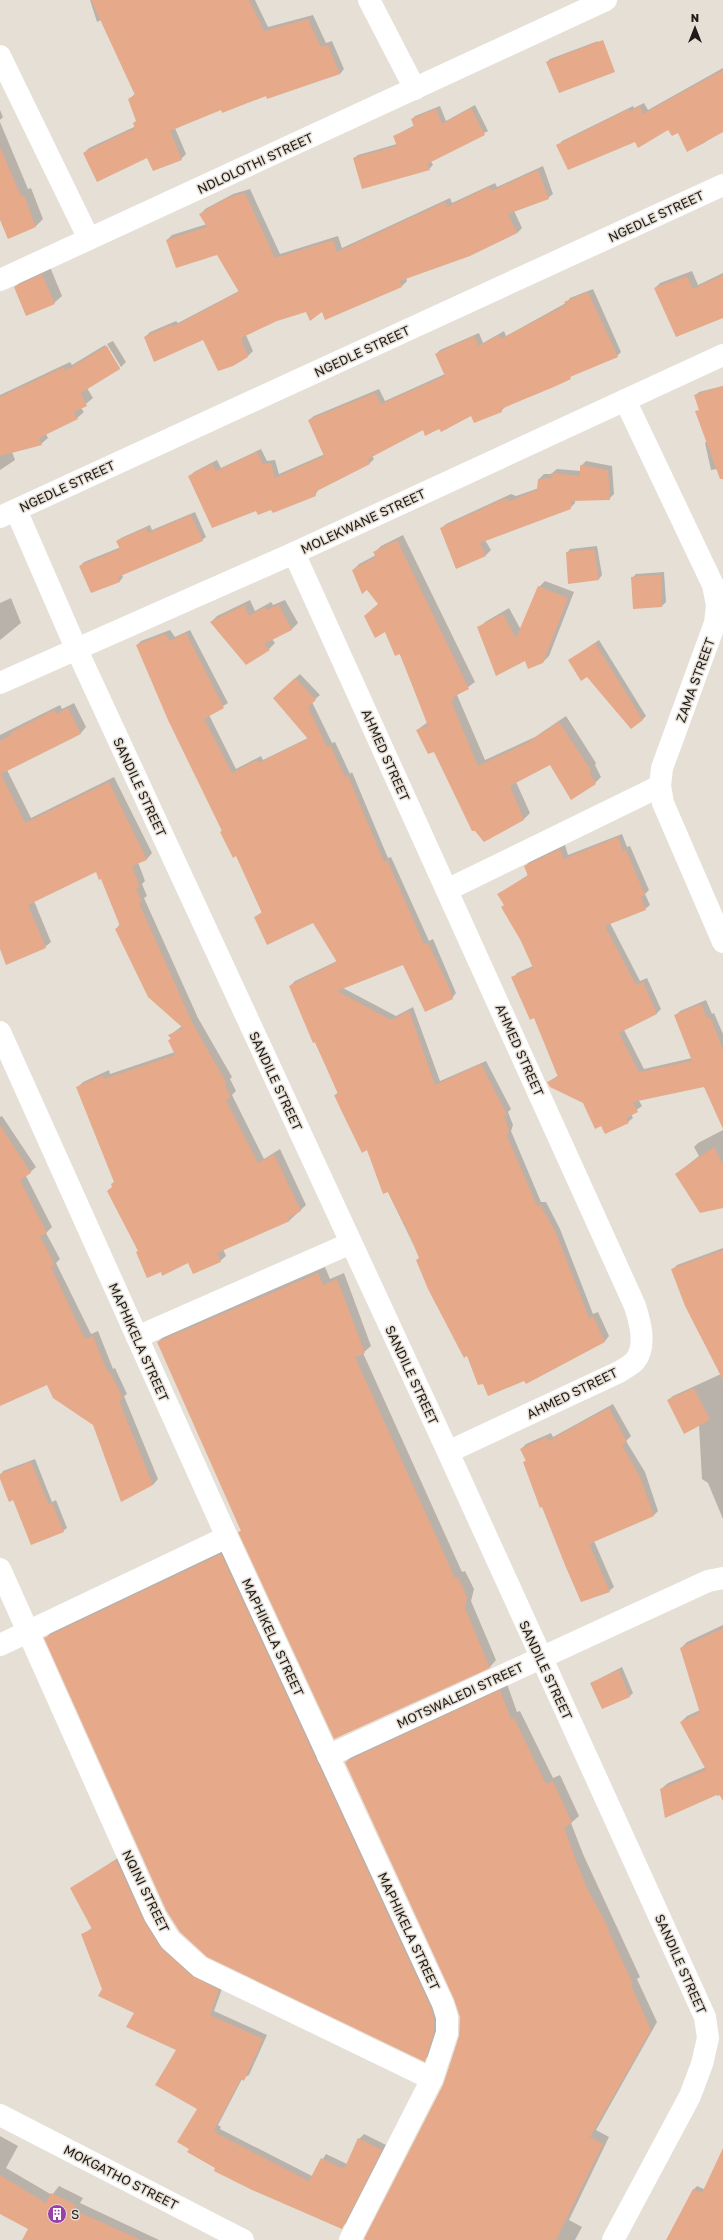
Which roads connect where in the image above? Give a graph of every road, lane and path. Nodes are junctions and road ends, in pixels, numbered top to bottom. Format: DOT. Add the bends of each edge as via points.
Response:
graph roads {
  1 [pos="369,0"];
  2 [pos="606,0"];
  3 [pos="0,56"];
  4 [pos="415,89"];
  5 [pos="723,185"];
  6 [pos="89,240"];
  7 [pos="0,280"];
  8 [pos="723,355"];
  9 [pos="625,400"];
  10 [pos="8,513"];
  11 [pos="294,553"];
  12 [pos="76,648"];
  13 [pos="0,683"];
  14 [pos="660,786"];
  15 [pos="447,890"];
  16 [pos="722,937"];
  17 [pos="0,1032"];
  18 [pos="351,1243"];
  19 [pos="137,1337"];
  20 [pos="448,1452"];
  21 [pos="227,1537"];
  22 [pos="0,1570"];
  23 [pos="723,1578"];
  24 [pos="29,1632"];
  25 [pos="0,1645"];
  26 [pos="540,1658"];
  27 [pos="328,1756"];
  28 [pos="432,2079"];
  29 [pos="0,2115"];
  30 [pos="243,2240"];
  31 [pos="350,2240"];
  32 [pos="613,2240"];
  1 -- 4 [label="street"];
  2 -- 4 [label="street, NDLOLOTHI STREET"];
  3 -- 6 [label="street"];
  4 -- 6 [label="street, NDLOLOTHI STREET"];
  5 -- 10 [label="street, NGEDLE STREET"];
  6 -- 7 [label="street, NDLOLOTHI STREET"];
  8 -- 9 [label="street, MOLEKWANE STREET"];
  9 -- 11 [label="street, MOLEKWANE STREET"];
  9 -- 14 [label="street, ZAMA STREET" via="713,585 717,605 716,623 662,768"];
  10 -- 12 [label="street, SANDILE STREET"];
  11 -- 12 [label="street, MOLEKWANE STREET"];
  11 -- 15 [label="street, AHMED STREET"];
  12 -- 13 [label="street, MOLEKWANE STREET"];
  12 -- 18 [label="street, SANDILE STREET"];
  14 -- 15 [label="street"];
  14 -- 16 [label="street, ZAMA STREET" via="663,803"];
  15 -- 20 [label="street, AHMED STREET" via="632,1298 642,1327 640,1347 635,1360 619,1372"];
  17 -- 19 [label="street, MAPHIKELA STREET"];
  18 -- 19 [label="street"];
  18 -- 20 [label="street, SANDILE STREET"];
  19 -- 21 [label="street, MAPHIKELA STREET"];
  20 -- 26 [label="street, SANDILE STREET"];
  21 -- 24 [label="street"];
  21 -- 27 [label="street, MAPHIKELA STREET"];
  22 -- 24 [label="street, NQINI STREET"];
  23 -- 26 [label="street, MOTSWALEDI STREET" via="708,1581"];
  24 -- 25 [label="street"];
  24 -- 28 [label="street, NQINI STREET" via="155,1916 170,1940 200,1967"];
  26 -- 27 [label="street, MOTSWALEDI STREET"];
  26 -- 32 [label="street, SANDILE STREET" via="694,1989 705,2017 708,2038 690,2096"];
  27 -- 28 [label="street, MAPHIKELA STREET" via="443,2004 447,2017 447,2033"];
  28 -- 31 [label="street, MAPHIKELA STREET"];
  29 -- 30 [label="street, MOKGATHO STREET"];
}
